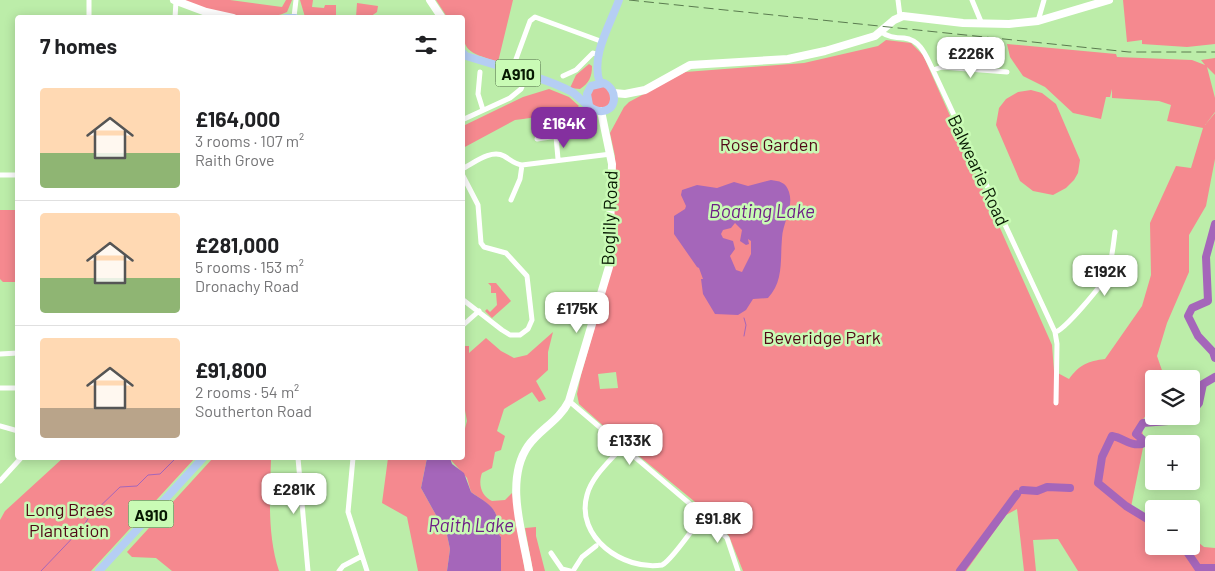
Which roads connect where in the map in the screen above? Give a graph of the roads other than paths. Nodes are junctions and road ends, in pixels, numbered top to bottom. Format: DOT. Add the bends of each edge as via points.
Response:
graph roads {
  1 [pos="89,0"];
  2 [pos="175,0"];
  3 [pos="296,0"];
  4 [pos="430,0"];
  5 [pos="619,0"];
  6 [pos="898,0"];
  7 [pos="972,0"];
  8 [pos="1044,0"];
  9 [pos="1109,0"];
  10 [pos="89,15"];
  11 [pos="175,15"];
  12 [pos="220,15"];
  13 [pos="294,15"];
  14 [pos="440,15"];
  15 [pos="900,16"];
  16 [pos="1038,21"];
  17 [pos="982,24"];
  18 [pos="881,32"];
  19 [pos="603,42"];
  20 [pos="465,53"];
  21 [pos="599,55"];
  22 [pos="933,70"];
  23 [pos="512,71"];
  24 [pos="480,72"];
  25 [pos="1007,72"];
  26 [pos="526,76"];
  27 [pos="563,76"];
  28 [pos="600,83"];
  29 [pos="589,89"];
  30 [pos="574,93"];
  31 [pos="614,93"];
  32 [pos="589,105"];
  33 [pos="483,110"];
  34 [pos="601,111"];
  35 [pos="465,119"];
  36 [pos="578,133"];
  37 [pos="556,136"];
  38 [pos="537,139"];
  39 [pos="611,154"];
  40 [pos="558,159"];
  41 [pos="522,165"];
  42 [pos="465,167"];
  43 [pos="0,175"];
  44 [pos="15,175"];
  45 [pos="465,180"];
  46 [pos="511,200"];
  47 [pos="1115,232"];
  48 [pos="465,301"];
  49 [pos="478,311"];
  50 [pos="465,323"];
  51 [pos="1055,332"];
  52 [pos="15,353"];
  53 [pos="0,354"];
  54 [pos="0,388"];
  55 [pos="15,388"];
  56 [pos="569,401"];
  57 [pos="1056,404"];
  58 [pos="0,426"];
  59 [pos="15,430"];
  60 [pos="623,446"];
  61 [pos="19,460"];
  62 [pos="201,460"];
  63 [pos="298,460"];
  64 [pos="353,460"];
  65 [pos="0,481"];
  66 [pos="703,515"];
  67 [pos="596,546"];
  68 [pos="551,553"];
  69 [pos="362,556"];
  70 [pos="99,571"];
  71 [pos="308,571"];
  72 [pos="339,571"];
  73 [pos="367,571"];
  74 [pos="529,571"];
  75 [pos="572,571"];
  76 [pos="738,571"];
  1 -- 10 [label="street"];
  2 -- 11 [label="street"];
  2 -- 12 [label="main road"];
  3 -- 13 [label="street"];
  4 -- 14 [label="main road"];
  5 -- 19 [label="main road"];
  6 -- 15 [label="street"];
  7 -- 17 [label="street"];
  8 -- 16 [label="street"];
  9 -- 16 [label="main road"];
  15 -- 17 [label="main road"];
  15 -- 18 [label="main road"];
  16 -- 17 [label="main road"];
  18 -- 22 [label="street, Balwearie Road" via="886,36 914,41 922,48"];
  18 -- 31 [label="main road" via="796,58 690,65 645,90"];
  19 -- 21 [label="main road"];
  19 -- 23 [label="street" via="535,17 530,20"];
  20 -- 23 [label="main road, A910"];
  21 -- 27 [label="street" via="593,53 576,70"];
  21 -- 28 [label="main road"];
  22 -- 25 [label="street"];
  22 -- 51 [label="street, Balwearie Road"];
  23 -- 26 [label="main road, A910"];
  24 -- 33 [label="street" via="478,94"];
  26 -- 30 [label="main road, A910"];
  26 -- 33 [label="street" via="518,92"];
  28 -- 29 [label="main road"];
  28 -- 31 [label="main road" via="608,85"];
  29 -- 30 [label="main road"];
  29 -- 32 [label="main road" via="586,97"];
  30 -- 32 [label="main road, A910"];
  31 -- 34 [label="main road" via="613,104"];
  32 -- 34 [label="main road, A910"];
  33 -- 35 [label="street"];
  34 -- 39 [label="main road, Boglily Road"];
  36 -- 37 [label="street"];
  37 -- 38 [label="street"];
  37 -- 40 [label="street"];
  39 -- 40 [label="street"];
  39 -- 56 [label="main road, Boglily Road" via="608,271"];
  40 -- 41 [label="street"];
  41 -- 42 [label="street" via="494,154"];
  41 -- 46 [label="street" via="520,180"];
  43 -- 44 [label="street"];
  45 -- 49 [label="street" via="478,205 481,243 484,247 506,253 527,276 532,320 520,335 510,334"];
  47 -- 51 [label="street" via="1111,262 1100,286 1069,323 1060,332"];
  48 -- 49 [label="street"];
  49 -- 50 [label="street"];
  51 -- 57 [label="street"];
  52 -- 53 [label="street"];
  54 -- 55 [label="street"];
  56 -- 60 [label="street"];
  56 -- 74 [label="main road, Boglily Road" via="561,416 527,447 521,461 517,500"];
  58 -- 59 [label="street"];
  60 -- 66 [label="street"];
  60 -- 67 [label="street" via="597,476 587,495 585,519"];
  61 -- 65 [label="street"];
  62 -- 70 [label="main road, A910"];
  63 -- 71 [label="street"];
  64 -- 69 [label="street" via="348,512"];
  66 -- 67 [label="street" via="669,560 651,569 622,565"];
  66 -- 76 [label="street" via="726,538"];
  67 -- 75 [label="street"];
  68 -- 75 [label="street" via="562,569"];
  69 -- 72 [label="street"];
  69 -- 73 [label="street"];
}
